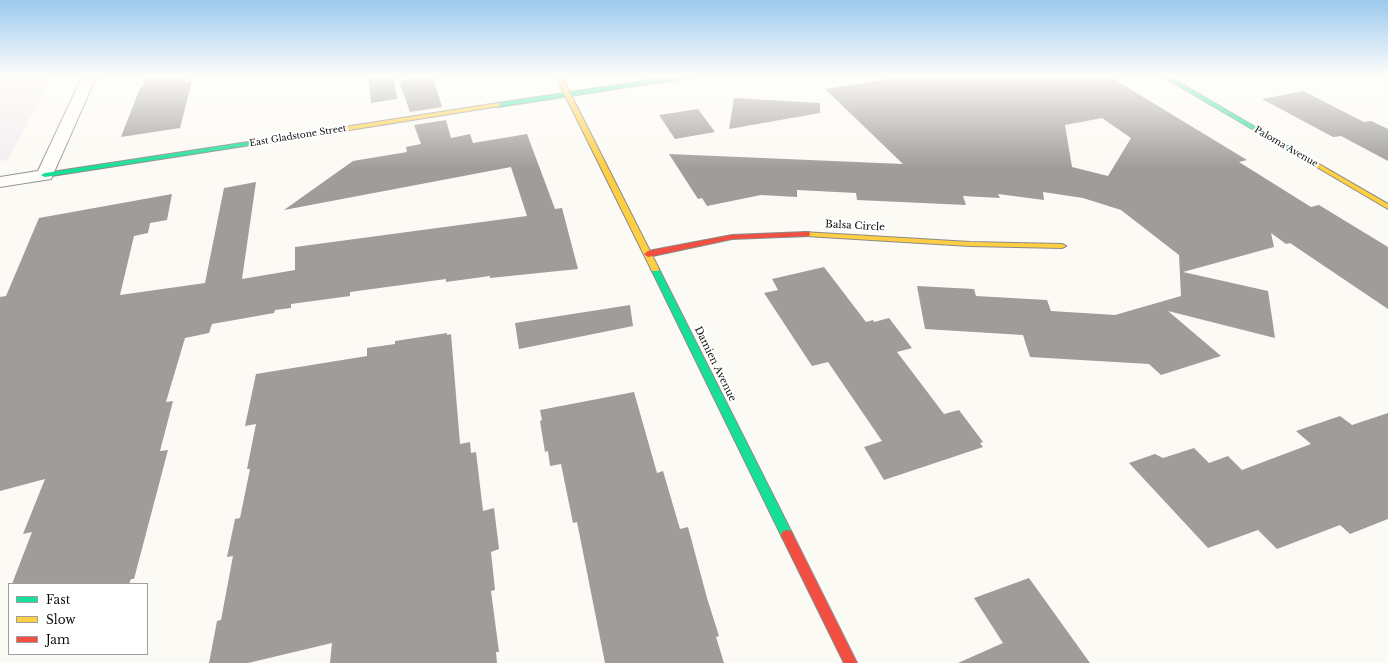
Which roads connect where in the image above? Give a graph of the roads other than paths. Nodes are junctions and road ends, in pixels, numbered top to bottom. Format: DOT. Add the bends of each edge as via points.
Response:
graph roads {
  1 [pos="76,106"];
  2 [pos="496,106"];
  3 [pos="574,106"];
  4 [pos="1216,106"];
  5 [pos="45,175"];
  6 [pos="0,182"];
  7 [pos="1388,207"];
  8 [pos="1062,246"];
  9 [pos="648,254"];
  10 [pos="851,663"];
  1 -- 5 [label="street"];
  2 -- 5 [label="street, East Gladstone Street"];
  3 -- 9 [label="street, Damien Avenue"];
  4 -- 7 [label="street, Paloma Avenue"];
  5 -- 6 [label="street"];
  8 -- 9 [label="street, Balsa Circle" via="970,244 799,234 732,237"];
  9 -- 10 [label="street, Damien Avenue"];
}
